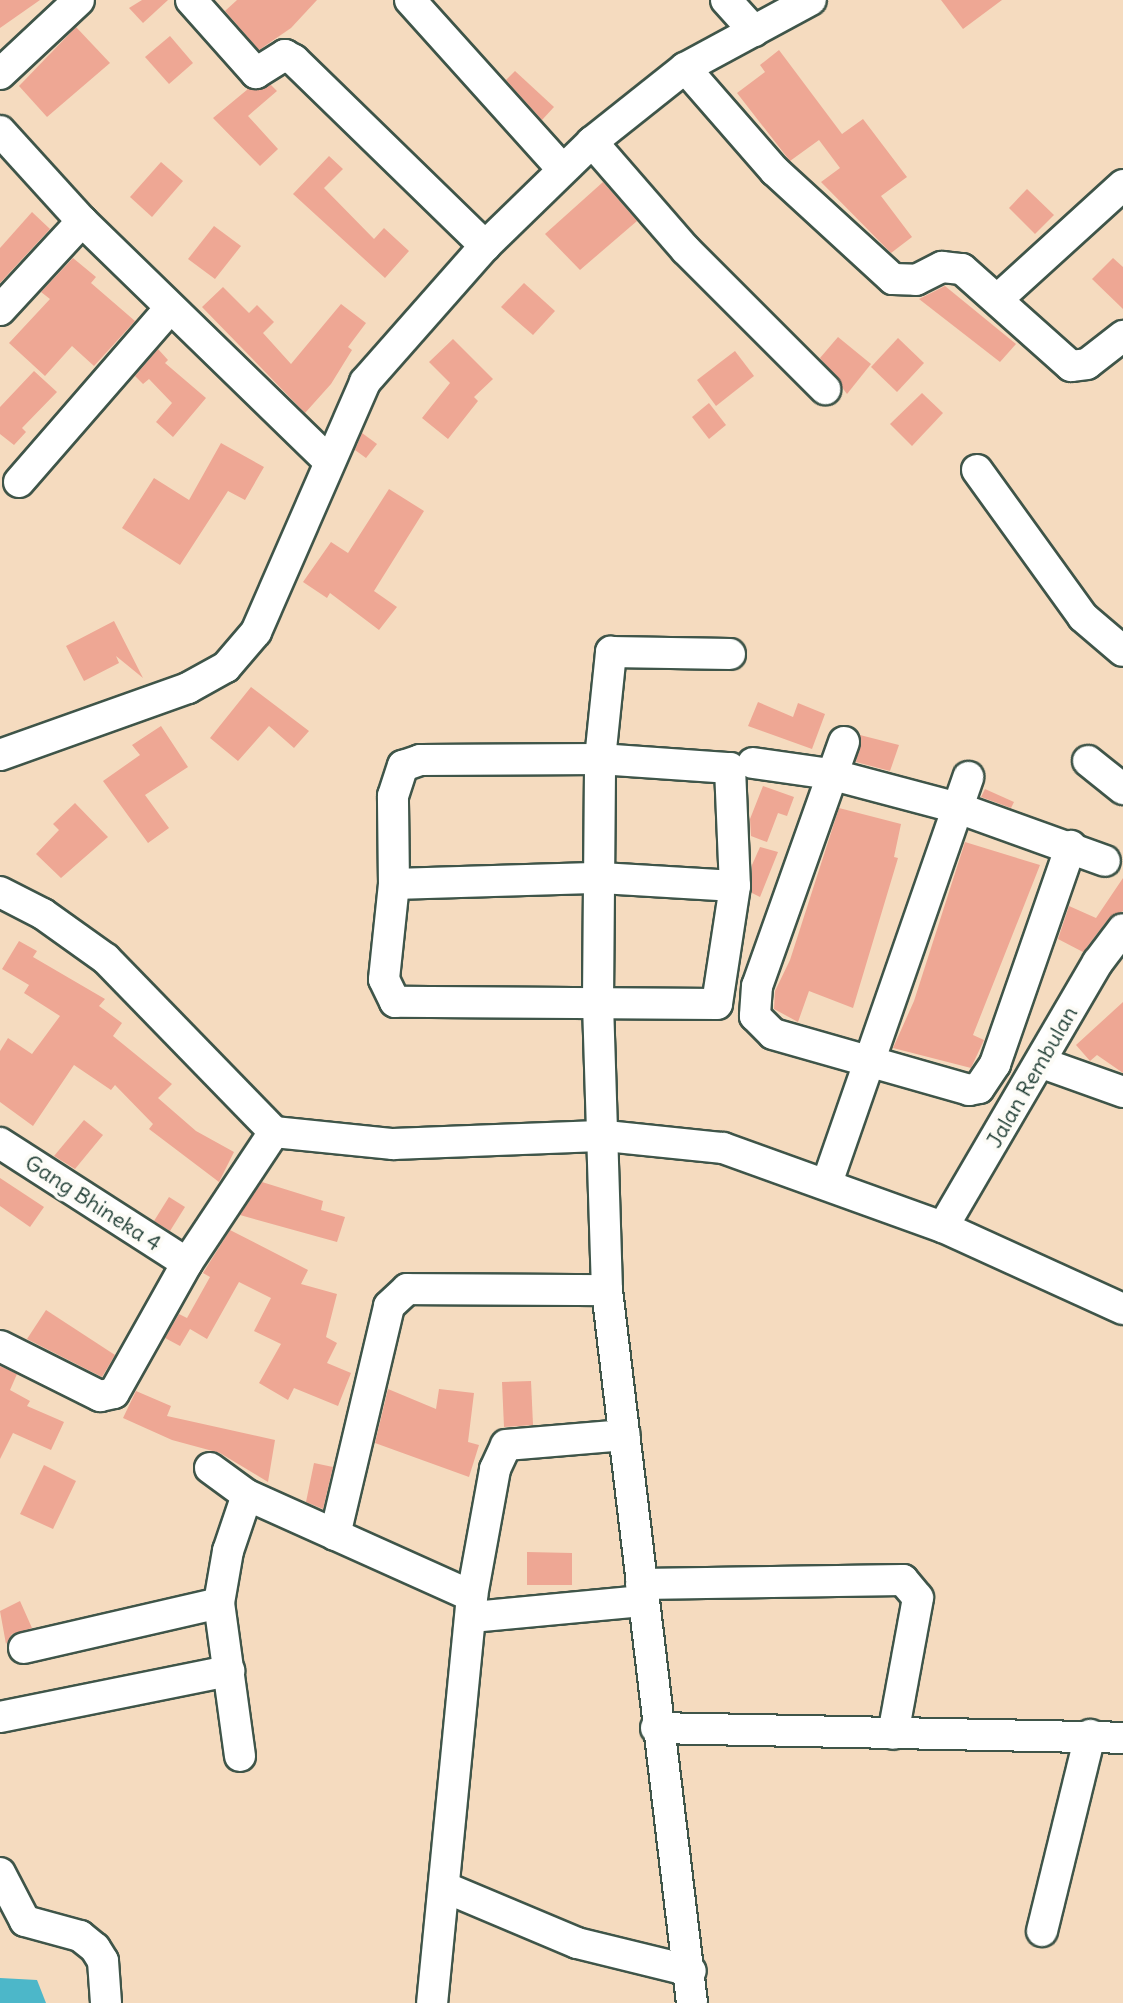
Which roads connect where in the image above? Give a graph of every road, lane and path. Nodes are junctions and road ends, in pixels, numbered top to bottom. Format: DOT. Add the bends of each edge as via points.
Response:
graph roads {
  1 [pos="79,0"];
  2 [pos="191,0"];
  3 [pos="410,0"];
  4 [pos="726,0"];
  5 [pos="811,0"];
  6 [pos="754,31"];
  7 [pos="685,68"];
  8 [pos="0,74"];
  9 [pos="0,131"];
  10 [pos="592,142"];
  11 [pos="562,169"];
  12 [pos="1123,185"];
  13 [pos="82,221"];
  14 [pos="485,246"];
  15 [pos="999,298"];
  16 [pos="170,308"];
  17 [pos="0,310"];
  18 [pos="1123,336"];
  19 [pos="825,389"];
  20 [pos="328,460"];
  21 [pos="977,470"];
  22 [pos="19,482"];
  23 [pos="1123,651"];
  24 [pos="730,654"];
  25 [pos="844,742"];
  26 [pos="0,755"];
  27 [pos="600,759"];
  28 [pos="1088,761"];
  29 [pos="753,763"];
  30 [pos="830,774"];
  31 [pos="968,777"];
  32 [pos="1123,789"];
  33 [pos="958,808"];
  34 [pos="1071,846"];
  35 [pos="1105,861"];
  36 [pos="601,878"];
  37 [pos="394,884"];
  38 [pos="735,886"];
  39 [pos="2,898"];
  40 [pos="1123,929"];
  41 [pos="598,1000"];
  42 [pos="872,1059"];
  43 [pos="1042,1063"];
  44 [pos="1123,1092"];
  45 [pos="274,1132"];
  46 [pos="606,1136"];
  47 [pos="0,1143"];
  48 [pos="827,1183"];
  49 [pos="943,1227"];
  50 [pos="187,1263"];
  51 [pos="607,1290"];
  52 [pos="1123,1309"];
  53 [pos="0,1346"];
  54 [pos="625,1435"];
  55 [pos="210,1468"];
  56 [pos="247,1495"];
  57 [pos="335,1535"];
  58 [pos="642,1593"];
  59 [pos="219,1603"];
  60 [pos="472,1607"];
  61 [pos="24,1648"];
  62 [pos="229,1671"];
  63 [pos="0,1717"];
  64 [pos="656,1728"];
  65 [pos="893,1734"];
  66 [pos="1090,1735"];
  67 [pos="1123,1738"];
  68 [pos="240,1756"];
  69 [pos="0,1873"];
  70 [pos="444,1887"];
  71 [pos="1042,1931"];
  72 [pos="691,1971"];
  73 [pos="106,2003"];
  74 [pos="432,2003"];
  75 [pos="692,2003"];
  1 -- 8 [label="street"];
  2 -- 14 [label="street" via="256,73 285,55 294,60"];
  3 -- 11 [label="street"];
  4 -- 6 [label="street"];
  5 -- 6 [label="street"];
  6 -- 7 [label="street"];
  7 -- 10 [label="street"];
  7 -- 15 [label="street" via="775,171 884,273 916,280 953,266"];
  9 -- 13 [label="street"];
  10 -- 11 [label="street"];
  10 -- 19 [label="street" via="686,250"];
  11 -- 14 [label="street"];
  12 -- 15 [label="street"];
  13 -- 16 [label="street"];
  13 -- 17 [label="street"];
  14 -- 20 [label="street" via="365,382"];
  15 -- 18 [label="street" via="1071,366 1087,364"];
  16 -- 20 [label="street"];
  16 -- 22 [label="street"];
  20 -- 26 [label="street" via="256,632 226,667 188,688"];
  21 -- 23 [label="street" via="1083,617"];
  24 -- 27 [label="street" via="611,652"];
  25 -- 30 [label="street"];
  27 -- 36 [label="street"];
  27 -- 37 [label="street" via="420,760 403,766 393,796"];
  27 -- 38 [label="street" via="730,768"];
  28 -- 32 [label="street"];
  29 -- 30 [label="street"];
  30 -- 33 [label="street"];
  30 -- 42 [label="street" via="753,1003 761,1027 773,1034"];
  31 -- 33 [label="street"];
  33 -- 34 [label="street"];
  33 -- 42 [label="street"];
  34 -- 35 [label="street"];
  34 -- 42 [label="street" via="988,1080 969,1090"];
  36 -- 37 [label="street"];
  36 -- 38 [label="street"];
  36 -- 41 [label="street"];
  37 -- 41 [label="street" via="384,979 395,1002"];
  38 -- 41 [label="street" via="717,1004"];
  39 -- 45 [label="street" via="106,959"];
  40 -- 43 [label="street, Jalan Rembulan" via="1098,962"];
  41 -- 46 [label="street"];
  42 -- 48 [label="street"];
  43 -- 44 [label="street"];
  43 -- 49 [label="street, Jalan Rembulan"];
  45 -- 46 [label="street" via="414,1144"];
  45 -- 50 [label="street"];
  46 -- 48 [label="street" via="723,1148"];
  46 -- 51 [label="street"];
  47 -- 50 [label="street, Gang Bhineka 4"];
  48 -- 49 [label="street"];
  49 -- 52 [label="street"];
  50 -- 53 [label="street" via="114,1393 100,1396"];
  51 -- 54 [label="street"];
  51 -- 57 [label="street" via="407,1289 389,1306"];
  54 -- 58 [label="street"];
  54 -- 60 [label="street" via="506,1445 495,1469"];
  55 -- 56 [label="street"];
  56 -- 57 [label="street"];
  56 -- 59 [label="street" via="228,1551"];
  57 -- 60 [label="street"];
  58 -- 60 [label="street"];
  58 -- 64 [label="street"];
  58 -- 65 [label="street" via="903,1580 918,1598"];
  59 -- 61 [label="street"];
  59 -- 62 [label="street"];
  60 -- 70 [label="street"];
  62 -- 63 [label="street"];
  62 -- 68 [label="street"];
  64 -- 65 [label="street"];
  64 -- 72 [label="street"];
  65 -- 66 [label="street"];
  66 -- 67 [label="street"];
  66 -- 71 [label="street"];
  69 -- 73 [label="street" via="25,1921 80,1936 95,1948 103,1961"];
  70 -- 72 [label="street" via="577,1943"];
  70 -- 74 [label="street"];
  72 -- 75 [label="street"];
}
